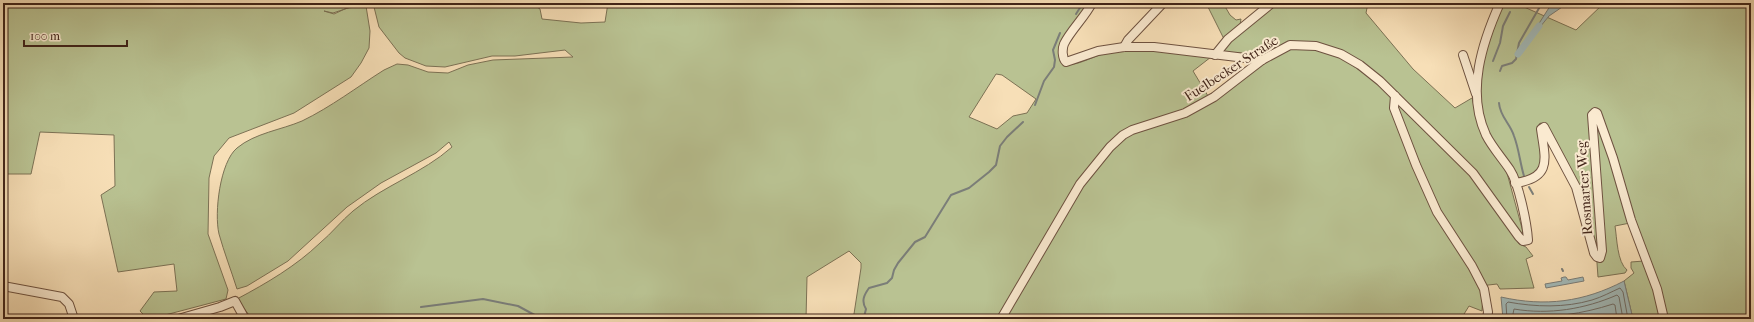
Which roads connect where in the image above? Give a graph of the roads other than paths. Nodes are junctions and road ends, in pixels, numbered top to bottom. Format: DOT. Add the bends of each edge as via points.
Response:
graph roads {
  1 [pos="1092,3"];
  2 [pos="1163,3"];
  3 [pos="1272,3"];
  4 [pos="1500,3"];
  5 [pos="1124,47"];
  6 [pos="1215,55"];
  7 [pos="1463,55"];
  8 [pos="1262,60"];
  9 [pos="1476,95"];
  10 [pos="1395,96"];
  11 [pos="1515,183"];
  12 [pos="3,286"];
  13 [pos="74,319"];
  14 [pos="178,319"];
  15 [pos="245,319"];
  16 [pos="1001,319"];
  17 [pos="1487,319"];
  18 [pos="1664,319"];
  1 -- 5 [label="street" via="1064,44 1064,60 1069,62 1098,51"];
  2 -- 5 [label="street"];
  3 -- 6 [label="street" via="1228,39"];
  4 -- 9 [label="street, Fuelbecker Straße" via="1482,51"];
  5 -- 6 [label="street" via="1173,47"];
  6 -- 8 [label="street"];
  7 -- 9 [label="street"];
  8 -- 10 [label="street, Fuelbecker Straße" via="1290,45 1302,44 1329,50 1360,65"];
  8 -- 16 [label="street, Fuelbecker Straße" via="1214,97 1185,113 1132,130 1110,147 1080,184"];
  9 -- 11 [label="street, Fuelbecker Straße" via="1486,135"];
  10 -- 11 [label="street, Fuelbecker Straße" via="1473,173 1523,241 1528,240"];
  10 -- 17 [label="street" via="1394,108 1437,212 1484,289"];
  11 -- 18 [label="street, Rosmarter Weg" via="1537,178 1544,169 1546,163 1541,129 1544,127 1576,187 1594,252 1600,258 1602,251 1592,115 1595,112 1613,158"];
  12 -- 13 [label="street" via="62,297 69,304"];
  14 -- 15 [label="street" via="235,301"];
}
